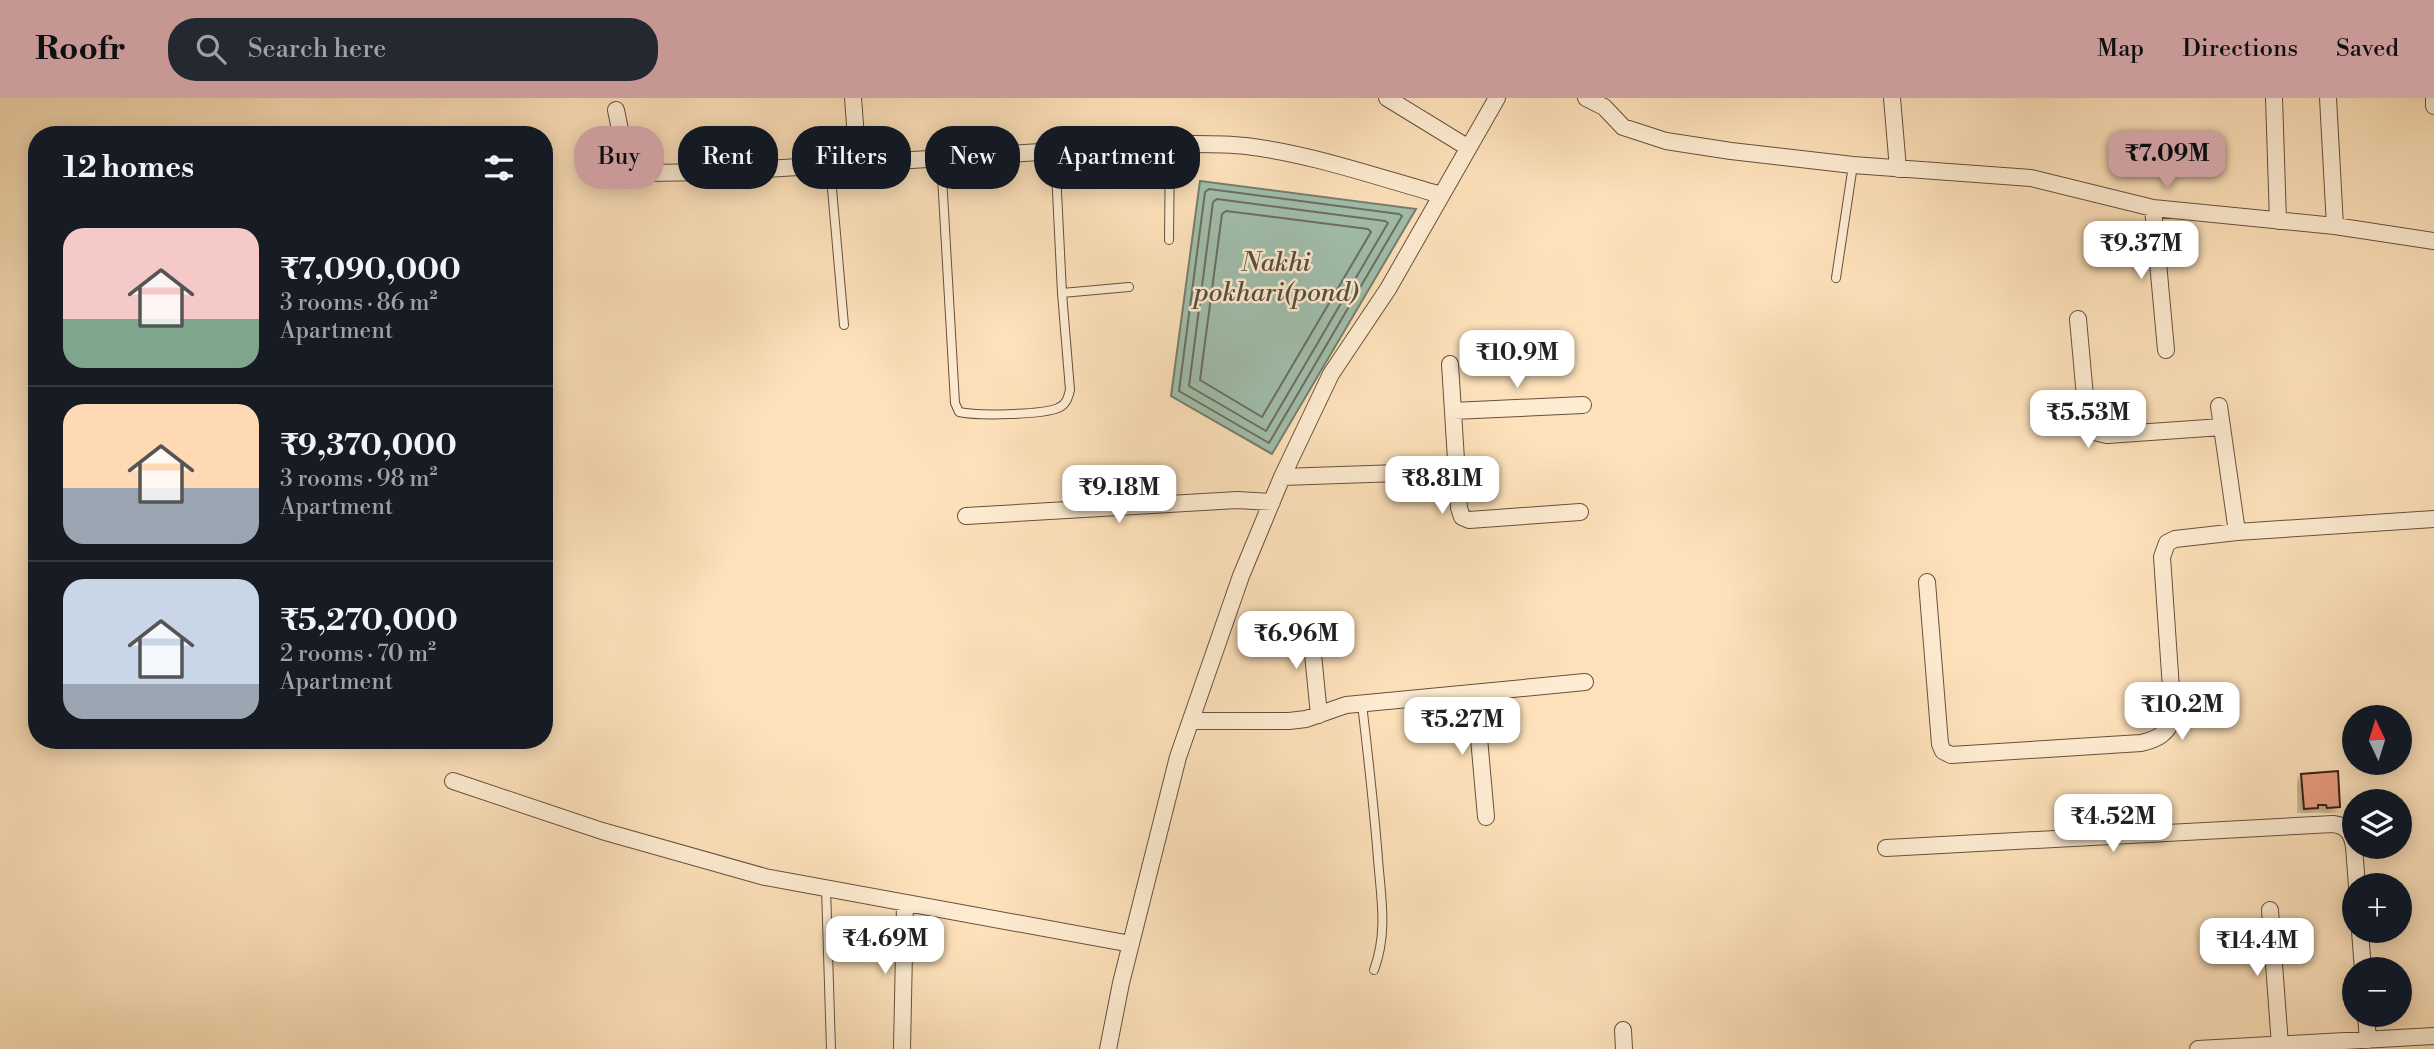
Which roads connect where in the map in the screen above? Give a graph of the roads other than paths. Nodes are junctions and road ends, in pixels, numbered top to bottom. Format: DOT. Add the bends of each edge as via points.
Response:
graph roads {
  1 [pos="853,98"];
  2 [pos="1387,98"];
  3 [pos="1497,98"];
  4 [pos="1586,98"];
  5 [pos="1892,98"];
  6 [pos="2274,98"];
  7 [pos="2328,98"];
  8 [pos="2434,98"];
  9 [pos="2434,106"];
  10 [pos="616,110"];
  11 [pos="855,126"];
  12 [pos="1200,144"];
  13 [pos="1467,148"];
  14 [pos="1853,165"];
  15 [pos="792,167"];
  16 [pos="1898,169"];
  17 [pos="832,189"];
  18 [pos="943,189"];
  19 [pos="1057,189"];
  20 [pos="1170,189"];
  21 [pos="1441,195"];
  22 [pos="2152,208"];
  23 [pos="2278,221"];
  24 [pos="2335,226"];
  25 [pos="1169,240"];
  26 [pos="2434,241"];
  27 [pos="1836,278"];
  28 [pos="1129,287"];
  29 [pos="1062,293"];
  30 [pos="2078,319"];
  31 [pos="844,326"];
  32 [pos="2166,350"];
  33 [pos="1450,364"];
  34 [pos="1583,405"];
  35 [pos="2219,406"];
  36 [pos="1453,411"];
  37 [pos="2222,427"];
  38 [pos="1457,471"];
  39 [pos="1282,477"];
  40 [pos="1272,502"];
  41 [pos="1580,512"];
  42 [pos="966,516"];
  43 [pos="2434,519"];
  44 [pos="2236,532"];
  45 [pos="1927,582"];
  46 [pos="1310,624"];
  47 [pos="1585,682"];
  48 [pos="1475,693"];
  49 [pos="1362,704"];
  50 [pos="1319,715"];
  51 [pos="1191,720"];
  52 [pos="453,780"];
  53 [pos="1486,817"];
  54 [pos="2342,826"];
  55 [pos="1885,848"];
  56 [pos="826,888"];
  57 [pos="905,903"];
  58 [pos="2270,910"];
  59 [pos="1131,944"];
  60 [pos="1374,970"];
  61 [pos="2367,1027"];
  62 [pos="1623,1030"];
  63 [pos="2434,1036"];
  64 [pos="2368,1040"];
  65 [pos="2280,1045"];
  66 [pos="831,1049"];
  67 [pos="902,1049"];
  68 [pos="1108,1049"];
  69 [pos="1624,1049"];
  70 [pos="2198,1049"];
  1 -- 11 [label="street"];
  2 -- 13 [label="street"];
  3 -- 13 [label="street"];
  4 -- 14 [label="street" via="1604,107 1623,127 1666,141"];
  5 -- 16 [label="street"];
  6 -- 23 [label="street"];
  7 -- 24 [label="street"];
  8 -- 9 [label="street"];
  10 -- 15 [label="street" via="627,164 643,173"];
  12 -- 21 [label="street" via="1247,146 1299,156"];
  13 -- 21 [label="street"];
  14 -- 16 [label="street"];
  14 -- 27 [label="lane"];
  16 -- 22 [label="street" via="2032,178"];
  17 -- 31 [label="lane"];
  18 -- 29 [label="lane" via="953,383 959,412 1038,411 1061,407 1068,399"];
  19 -- 29 [label="lane"];
  20 -- 25 [label="lane"];
  21 -- 39 [label="street" via="1388,289 1331,374"];
  22 -- 23 [label="street"];
  22 -- 32 [label="street"];
  23 -- 24 [label="street"];
  24 -- 26 [label="street"];
  28 -- 29 [label="lane"];
  30 -- 37 [label="street" via="2087,419 2094,432 2107,435"];
  33 -- 36 [label="street"];
  34 -- 36 [label="street"];
  35 -- 37 [label="street"];
  36 -- 38 [label="street"];
  37 -- 44 [label="street"];
  38 -- 39 [label="street"];
  38 -- 41 [label="street" via="1459,508 1469,520"];
  39 -- 40 [label="street"];
  40 -- 42 [label="street" via="1237,500"];
  40 -- 51 [label="street"];
  43 -- 44 [label="street"];
  44 -- 45 [label="street" via="2175,539 2163,549 2173,718 2162,735 2141,743 1951,755 1943,751"];
  46 -- 50 [label="street"];
  47 -- 48 [label="street"];
  48 -- 49 [label="street"];
  48 -- 53 [label="street"];
  49 -- 50 [label="street"];
  49 -- 60 [label="lane" via="1382,916 1383,941"];
  50 -- 51 [label="street" via="1289,721"];
  51 -- 59 [label="street"];
  52 -- 56 [label="street" via="602,831 765,877"];
  54 -- 55 [label="street"];
  56 -- 57 [label="street"];
  56 -- 66 [label="lane"];
  57 -- 59 [label="street"];
  57 -- 67 [label="street"];
  58 -- 65 [label="street"];
  59 -- 68 [label="street"];
  61 -- 64 [label="street"];
  62 -- 69 [label="street"];
  63 -- 64 [label="street"];
  64 -- 65 [label="street"];
  65 -- 70 [label="street"];
}
